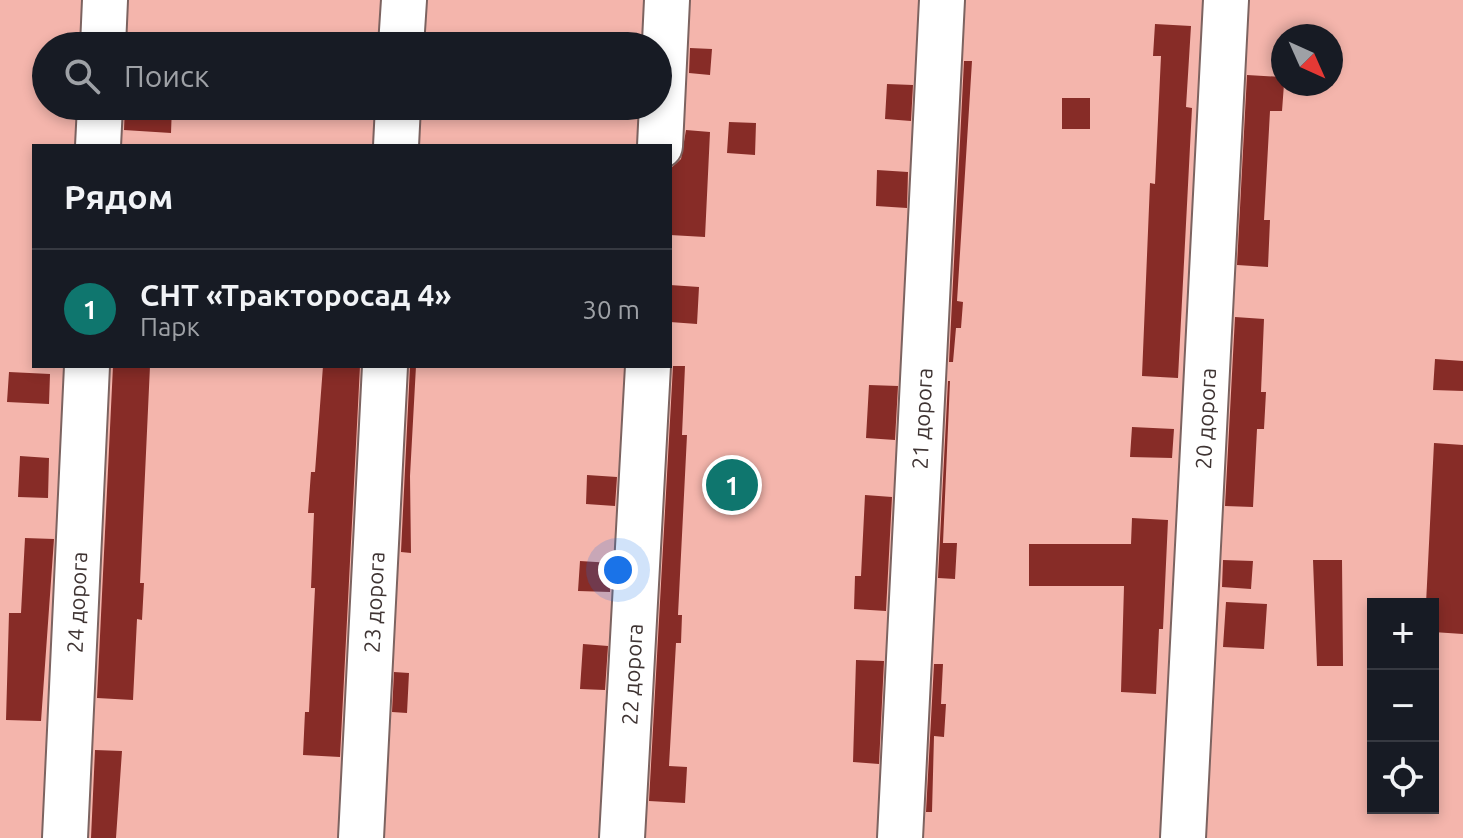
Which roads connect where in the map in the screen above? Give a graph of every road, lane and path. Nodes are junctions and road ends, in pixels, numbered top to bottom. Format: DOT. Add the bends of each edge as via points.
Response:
graph roads {
  1 [pos="105,0"];
  2 [pos="404,0"];
  3 [pos="667,0"];
  4 [pos="942,0"];
  5 [pos="1226,0"];
  6 [pos="104,32"];
  7 [pos="402,32"];
  8 [pos="665,32"];
  9 [pos="99,120"];
  10 [pos="397,120"];
  11 [pos="661,120"];
  12 [pos="98,144"];
  13 [pos="396,144"];
  14 [pos="660,144"];
  15 [pos="87,368"];
  16 [pos="385,368"];
  17 [pos="648,368"];
  18 [pos="65,838"];
  19 [pos="361,838"];
  20 [pos="622,838"];
  21 [pos="900,838"];
  22 [pos="1183,838"];
  1 -- 6 [label="lane"];
  2 -- 7 [label="lane"];
  3 -- 8 [label="lane"];
  4 -- 21 [label="lane, 21 дорога"];
  5 -- 22 [label="lane, 20 дорога"];
  9 -- 12 [label="lane"];
  10 -- 13 [label="lane"];
  11 -- 14 [label="lane"];
  15 -- 18 [label="lane, 24 дорога"];
  16 -- 19 [label="lane, 23 дорога"];
  17 -- 20 [label="lane, 22 дорога"];
}
